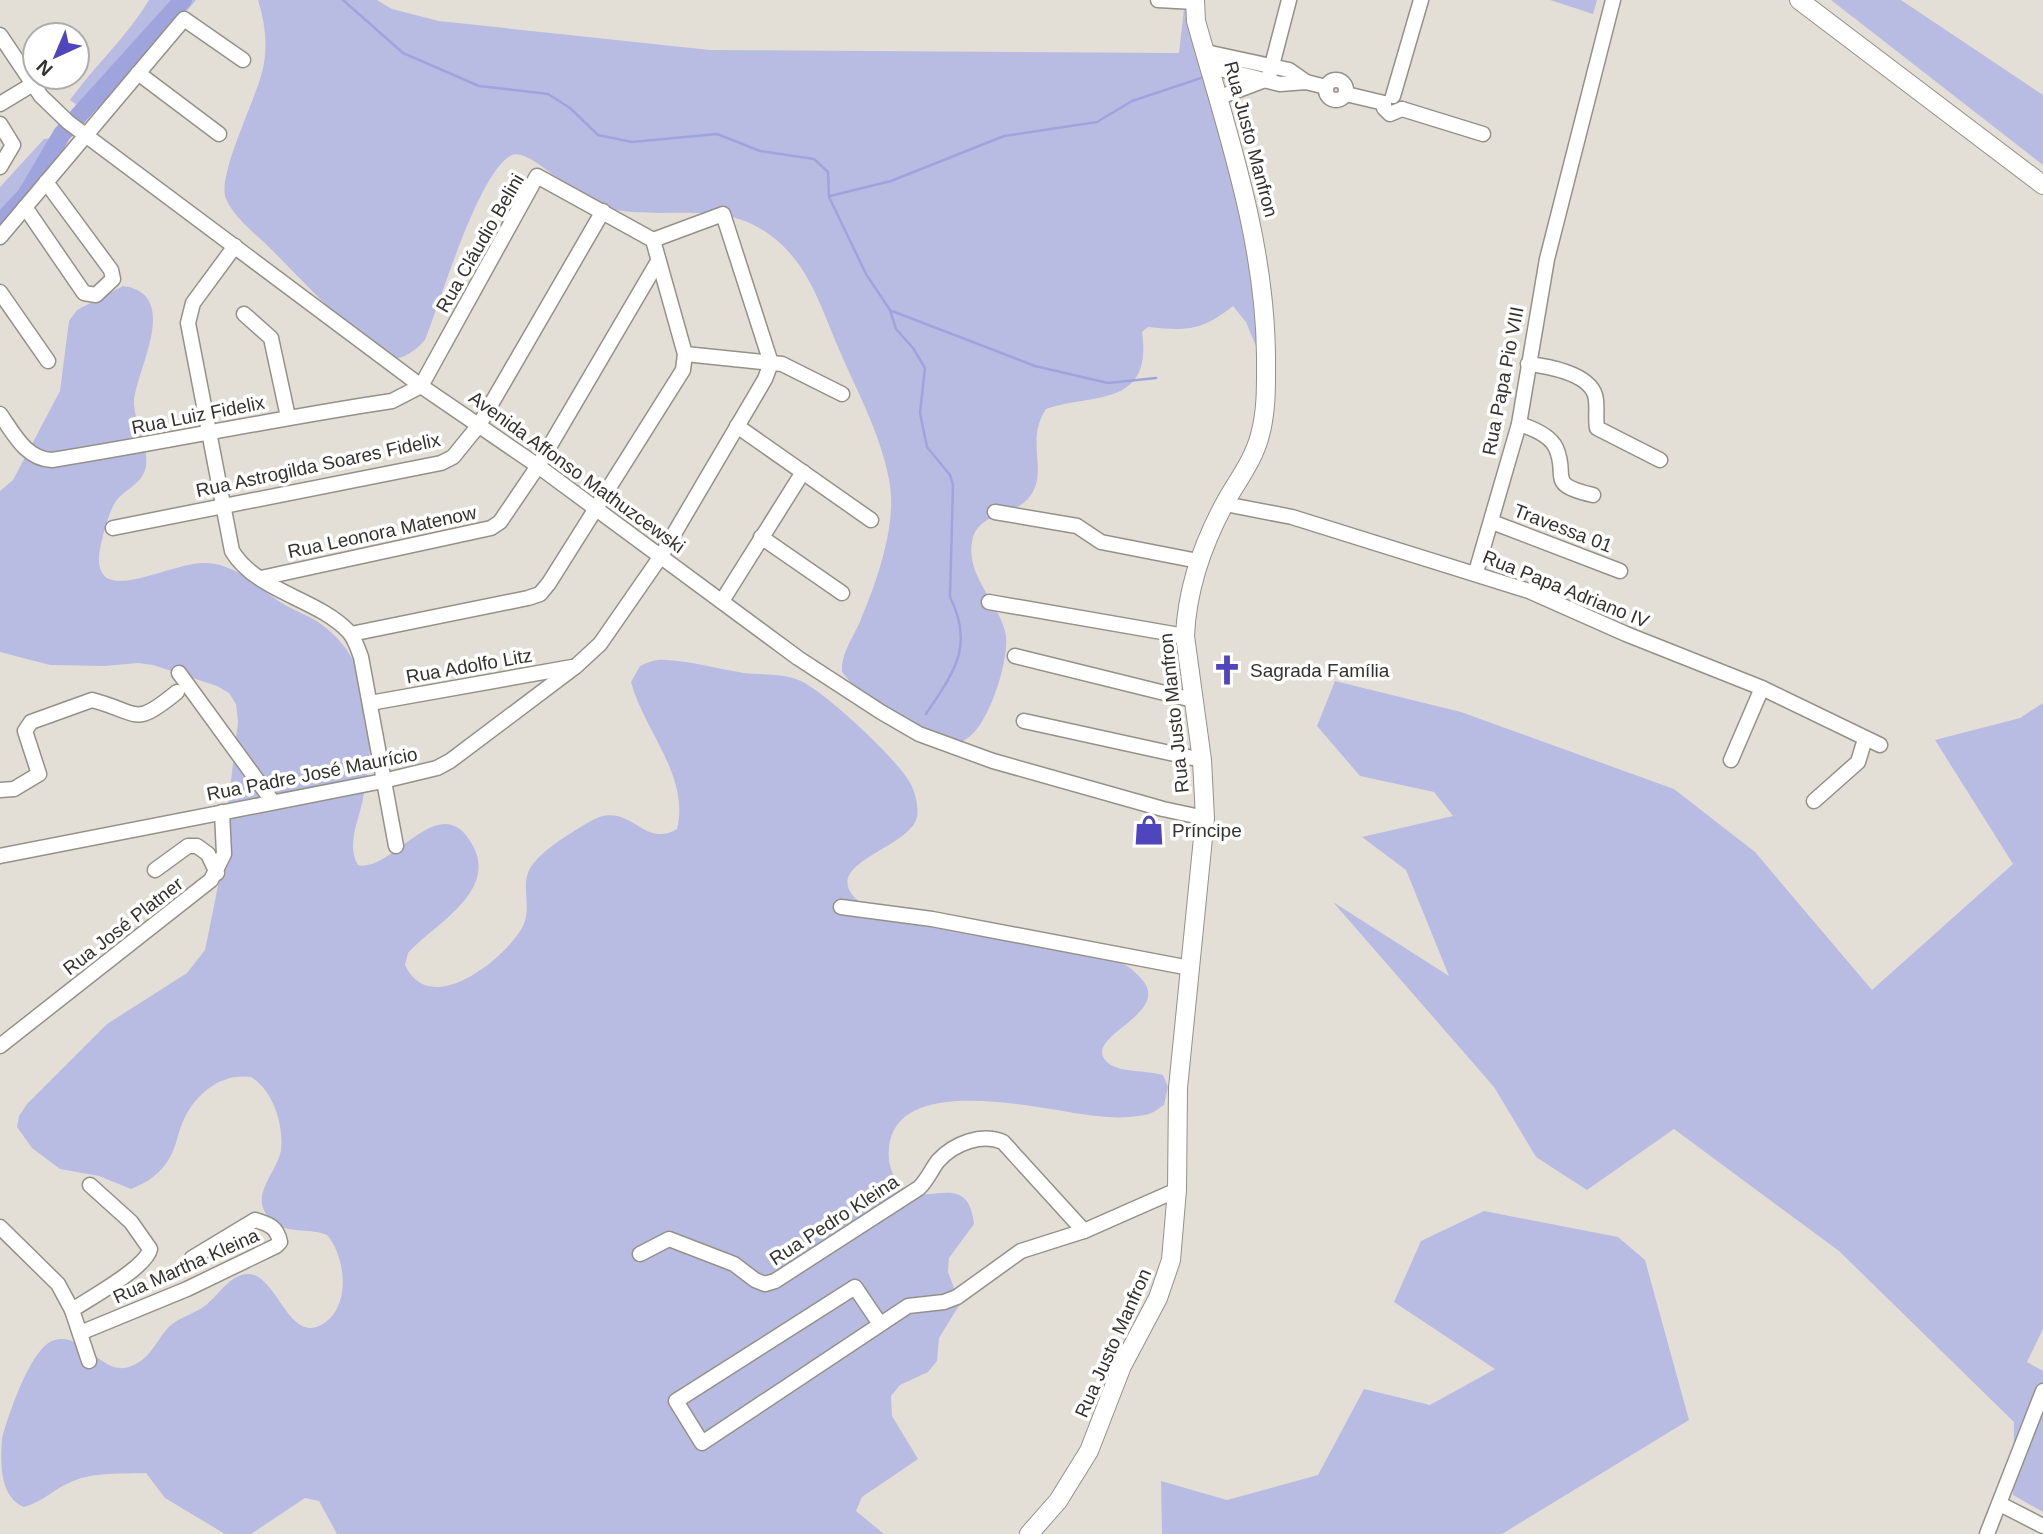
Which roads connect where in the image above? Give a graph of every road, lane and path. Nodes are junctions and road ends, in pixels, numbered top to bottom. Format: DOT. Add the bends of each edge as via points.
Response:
graph roads {
  1 [pos="1158,0"];
  2 [pos="1289,0"];
  3 [pos="1421,0"];
  4 [pos="1613,0"];
  5 [pos="1800,0"];
  6 [pos="1195,1"];
  7 [pos="0,35"];
  8 [pos="1209,59"];
  9 [pos="243,60"];
  10 [pos="1272,65"];
  11 [pos="21,67"];
  12 [pos="138,73"];
  13 [pos="1267,80"];
  14 [pos="1306,82"];
  15 [pos="23,91"];
  16 [pos="38,91"];
  17 [pos="1220,97"];
  18 [pos="1389,99"];
  19 [pos="0,104"];
  20 [pos="0,124"];
  21 [pos="219,134"];
  22 [pos="1483,134"];
  23 [pos="85,135"];
  24 [pos="0,167"];
  25 [pos="46,182"];
  26 [pos="2043,185"];
  27 [pos="25,207"];
  28 [pos="603,211"];
  29 [pos="0,237"];
  30 [pos="653,240"];
  31 [pos="235,246"];
  32 [pos="657,263"];
  33 [pos="0,292"];
  34 [pos="244,314"];
  35 [pos="685,354"];
  36 [pos="48,361"];
  37 [pos="771,363"];
  38 [pos="1528,364"];
  39 [pos="421,386"];
  40 [pos="842,394"];
  41 [pos="0,414"];
  42 [pos="288,416"];
  43 [pos="1518,424"];
  44 [pos="479,425"];
  45 [pos="737,425"];
  46 [pos="210,434"];
  47 [pos="1660,460"];
  48 [pos="538,466"];
  49 [pos="803,472"];
  50 [pos="1593,495"];
  51 [pos="224,504"];
  52 [pos="1224,504"];
  53 [pos="597,510"];
  54 [pos="995,512"];
  55 [pos="871,520"];
  56 [pos="1492,522"];
  57 [pos="113,528"];
  58 [pos="761,537"];
  59 [pos="661,555"];
  60 [pos="1198,561"];
  61 [pos="1620,571"];
  62 [pos="1476,572"];
  63 [pos="261,578"];
  64 [pos="842,593"];
  65 [pos="722,601"];
  66 [pos="989,603"];
  67 [pos="351,634"];
  68 [pos="1185,636"];
  69 [pos="1015,656"];
  70 [pos="575,667"];
  71 [pos="179,673"];
  72 [pos="1762,688"];
  73 [pos="177,692"];
  74 [pos="1193,700"];
  75 [pos="370,703"];
  76 [pos="1024,721"];
  77 [pos="1865,739"];
  78 [pos="1880,745"];
  79 [pos="1731,760"];
  80 [pos="1202,761"];
  81 [pos="383,780"];
  82 [pos="0,790"];
  83 [pos="1814,801"];
  84 [pos="273,802"];
  85 [pos="222,812"];
  86 [pos="1205,818"];
  87 [pos="396,846"];
  88 [pos="0,856"];
  89 [pos="155,870"];
  90 [pos="217,873"];
  91 [pos="841,907"];
  92 [pos="1190,968"];
  93 [pos="0,1046"];
  94 [pos="90,1185"];
  95 [pos="1177,1191"];
  96 [pos="0,1227"];
  97 [pos="1084,1231"];
  98 [pos="640,1254"];
  99 [pos="192,1258"];
  100 [pos="72,1310"];
  101 [pos="880,1324"];
  102 [pos="80,1333"];
  103 [pos="89,1361"];
  104 [pos="2043,1391"];
  105 [pos="2000,1504"];
  106 [pos="2043,1527"];
  107 [pos="1029,1534"];
  108 [pos="1987,1534"];
  1 -- 6 [label="street"];
  2 -- 10 [label="street"];
  3 -- 18 [label="street"];
  4 -- 38 [label="street, Rua Papa Pio VIII" via="1542,281"];
  5 -- 26 [label="main road"];
  6 -- 8 [label="main road, Rua Justo Manfron" via="1196,21"];
  7 -- 11 [label="street, Avenida Affonso Mathuzcewski"];
  8 -- 10 [label="street"];
  8 -- 13 [label="street"];
  8 -- 17 [label="main road, Rua Justo Manfron"];
  9 -- 12 [label="street" via="184,19"];
  10 -- 13 [label="street"];
  10 -- 14 [label="street"];
  12 -- 21 [label="street"];
  12 -- 23 [label="street"];
  13 -- 14 [label="street" via="1290,85"];
  13 -- 17 [label="street"];
  14 -- 18 [label="street" via="1326,87 1339,80 1346,94"];
  15 -- 19 [label="street"];
  16 -- 23 [label="street, Avenida Affonso Mathuzcewski"];
  17 -- 52 [label="main road, Rua Justo Manfron" via="1256,238 1266,351 1266,405 1260,437"];
  18 -- 22 [label="street" via="1401,100 1402,109"];
  20 -- 24 [label="street" via="13,145"];
  23 -- 25 [label="street"];
  23 -- 31 [label="street, Avenida Affonso Mathuzcewski"];
  25 -- 27 [label="street"];
  25 -- 27 [label="street" via="111,270 109,286 96,295 84,293"];
  27 -- 29 [label="street"];
  28 -- 30 [label="street, Rua Cláudio Belini"];
  28 -- 39 [label="street, Rua Cláudio Belini" via="537,176"];
  28 -- 44 [label="street, Rua Astrogilda Soares Fidelix"];
  30 -- 32 [label="street"];
  30 -- 37 [label="street" via="723,214"];
  31 -- 39 [label="street, Avenida Affonso Mathuzcewski"];
  31 -- 46 [label="street" via="189,312"];
  32 -- 35 [label="street"];
  32 -- 48 [label="street, Rua Leonora Matenow"];
  33 -- 36 [label="street"];
  34 -- 42 [label="street" via="271,338"];
  35 -- 37 [label="street"];
  35 -- 53 [label="street" via="683,370"];
  37 -- 40 [label="street" via="790,366"];
  37 -- 45 [label="street, Rua Padre José Maurício"];
  38 -- 43 [label="street, Rua Papa Pio VIII"];
  38 -- 47 [label="street" via="1561,369 1591,388 1596,396 1597,428"];
  39 -- 42 [label="street, Rua Luiz Fidelix" via="392,401"];
  39 -- 44 [label="street, Avenida Affonso Mathuzcewski"];
  41 -- 46 [label="street, Rua Luiz Fidelix" via="38,460"];
  42 -- 46 [label="street, Rua Luiz Fidelix"];
  43 -- 50 [label="street" via="1556,447 1558,474 1564,483"];
  43 -- 56 [label="street, Rua Papa Pio VIII"];
  44 -- 48 [label="street, Avenida Affonso Mathuzcewski"];
  44 -- 51 [label="street, Rua Astrogilda Soares Fidelix" via="453,457 441,463"];
  45 -- 49 [label="street"];
  45 -- 59 [label="street, Rua Padre José Maurício"];
  46 -- 51 [label="street"];
  48 -- 53 [label="street, Avenida Affonso Mathuzcewski"];
  48 -- 63 [label="street, Rua Leonora Matenow" via="500,522 491,528"];
  49 -- 55 [label="street"];
  49 -- 58 [label="street"];
  51 -- 57 [label="street, Rua Astrogilda Soares Fidelix"];
  51 -- 63 [label="street" via="232,551"];
  52 -- 60 [label="main road, Rua Justo Manfron"];
  52 -- 62 [label="street, Rua Papa Adriano IV" via="1292,517"];
  53 -- 59 [label="street, Avenida Affonso Mathuzcewski"];
  53 -- 67 [label="street" via="540,594"];
  54 -- 60 [label="street" via="1077,526 1101,542"];
  56 -- 61 [label="street, Travessa 01"];
  56 -- 62 [label="street, Rua Papa Pio VIII"];
  58 -- 64 [label="street"];
  58 -- 65 [label="street"];
  59 -- 65 [label="street, Avenida Affonso Mathuzcewski"];
  59 -- 70 [label="street, Rua Padre José Maurício" via="600,644"];
  60 -- 68 [label="main road, Rua Justo Manfron" via="1188,598"];
  62 -- 72 [label="street, Rua Papa Adriano IV"];
  63 -- 67 [label="street"];
  65 -- 86 [label="street, Avenida Affonso Mathuzcewski" via="798,658 919,734 993,761"];
  66 -- 68 [label="street"];
  67 -- 75 [label="street" via="361,657"];
  68 -- 74 [label="main road, Rua Justo Manfron"];
  69 -- 74 [label="street"];
  70 -- 75 [label="street, Rua Adolfo Litz"];
  70 -- 81 [label="street, Rua Padre José Maurício" via="450,761"];
  71 -- 84 [label="street"];
  72 -- 77 [label="street, Rua Papa Adriano IV"];
  72 -- 79 [label="street"];
  73 -- 82 [label="street" via="145,716 92,699 30,722 25,730 39,774 14,789"];
  74 -- 80 [label="main road, Rua Justo Manfron"];
  75 -- 81 [label="street"];
  76 -- 80 [label="street"];
  77 -- 78 [label="street, Rua Papa Adriano IV"];
  77 -- 83 [label="street" via="1858,762"];
  80 -- 86 [label="main road, Rua Justo Manfron"];
  81 -- 84 [label="street, Rua Padre José Maurício"];
  81 -- 87 [label="street"];
  84 -- 85 [label="street, Rua Padre José Maurício"];
  85 -- 88 [label="street, Rua Padre José Maurício"];
  85 -- 90 [label="street" via="225,840"];
  86 -- 92 [label="main road, Rua Justo Manfron"];
  89 -- 90 [label="street" via="188,846 197,846 208,854"];
  90 -- 93 [label="street, Rua José Platner" via="195,896"];
  91 -- 92 [label="street"];
  92 -- 95 [label="main road, Rua Justo Manfron" via="1178,1088"];
  94 -- 100 [label="street" via="131,1222 150,1249 135,1267"];
  95 -- 97 [label="street"];
  95 -- 107 [label="main road, Rua Justo Manfron" via="1166,1279 1122,1366 1073,1481"];
  96 -- 100 [label="street" via="58,1284"];
  97 -- 98 [label="street, Rua Pedro Kleina" via="1003,1142 977,1136 939,1159 919,1188 775,1281 765,1284 734,1264 669,1239"];
  97 -- 101 [label="street" via="1015,1255 957,1297 908,1306"];
  99 -- 102 [label="street, Rua Martha Kleina" via="255,1220 278,1233 276,1246"];
  100 -- 102 [label="street"];
  101 -- 101 [label="street" via="702,1443 676,1401 855,1287"];
  102 -- 103 [label="street"];
  104 -- 105 [label="street"];
  105 -- 106 [label="street"];
  105 -- 108 [label="street"];
}
